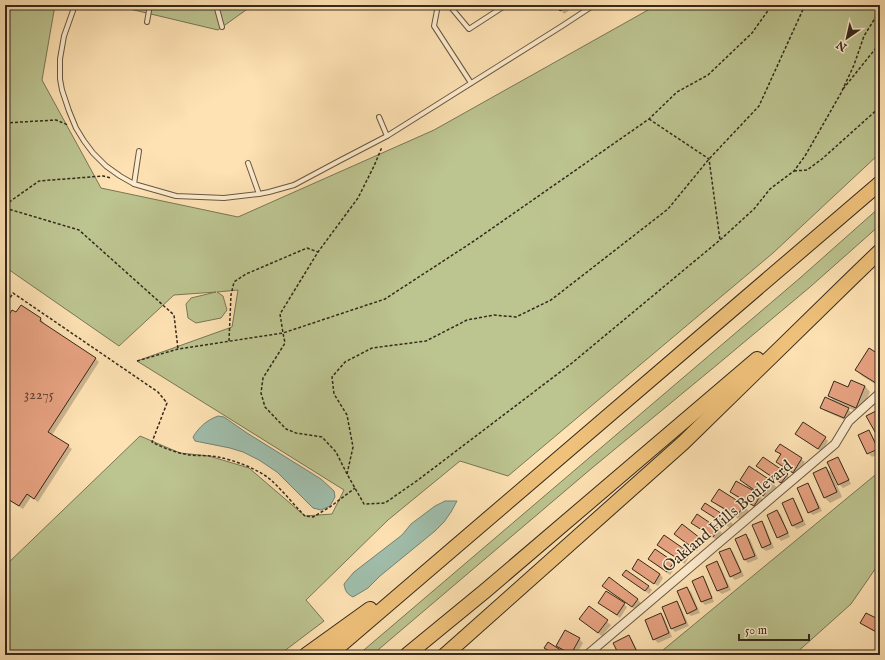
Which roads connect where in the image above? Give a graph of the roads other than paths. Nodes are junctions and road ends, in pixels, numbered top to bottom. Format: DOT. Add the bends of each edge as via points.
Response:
graph roads {
  1 [pos="75,5"];
  2 [pos="150,5"];
  3 [pos="216,5"];
  4 [pos="438,5"];
  5 [pos="449,5"];
  6 [pos="506,5"];
  7 [pos="594,5"];
  8 [pos="147,22"];
  9 [pos="222,27"];
  10 [pos="471,83"];
  11 [pos="379,117"];
  12 [pos="387,136"];
  13 [pos="139,151"];
  14 [pos="248,163"];
  15 [pos="880,183"];
  16 [pos="134,184"];
  17 [pos="259,194"];
  18 [pos="880,251"];
  19 [pos="852,278"];
  20 [pos="880,394"];
  21 [pos="445,555"];
  22 [pos="880,652"];
  23 [pos="306,655"];
  24 [pos="329,655"];
  25 [pos="407,655"];
  26 [pos="445,655"];
  27 [pos="587,655"];
  28 [pos="878,655"];
  1 -- 16 [label="lane" via="64,36 60,59 62,90 76,128 93,153 106,166"];
  2 -- 8 [label="lane"];
  3 -- 9 [label="lane"];
  4 -- 10 [label="lane" via="434,26"];
  5 -- 6 [label="lane" via="469,29"];
  7 -- 10 [label="lane"];
  10 -- 12 [label="lane"];
  11 -- 12 [label="lane"];
  12 -- 17 [label="lane" via="294,184"];
  13 -- 16 [label="lane"];
  14 -- 17 [label="lane"];
  15 -- 21 [label="highway"];
  16 -- 17 [label="lane" via="176,196 224,198"];
  18 -- 19 [label="highway"];
  19 -- 25 [label="highway"];
  19 -- 26 [label="highway" via="683,443"];
  20 -- 27 [label="street, Oakland Hills Boulevard" via="849,421 836,444"];
  21 -- 23 [label="highway"];
  21 -- 24 [label="highway"];
  22 -- 28 [label="street"];
}
